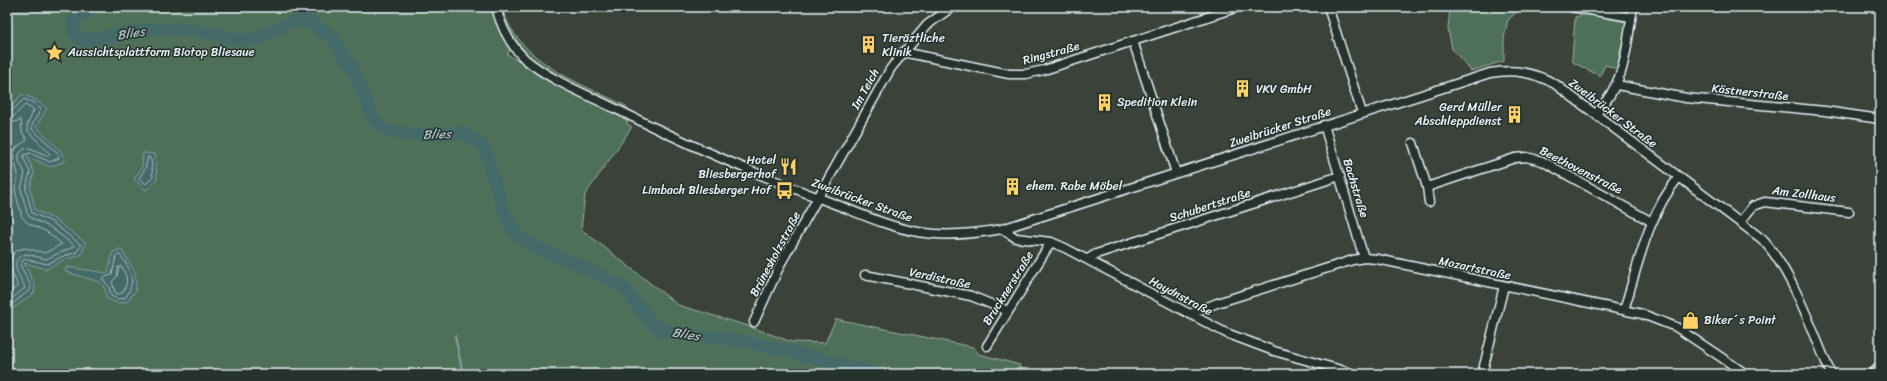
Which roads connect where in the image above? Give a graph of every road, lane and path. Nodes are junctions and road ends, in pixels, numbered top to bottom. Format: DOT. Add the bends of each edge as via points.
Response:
graph roads {
  1 [pos="496,7"];
  2 [pos="952,7"];
  3 [pos="1238,7"];
  4 [pos="1328,7"];
  5 [pos="1572,7"];
  6 [pos="1633,7"];
  7 [pos="1631,17"];
  8 [pos="1134,41"];
  9 [pos="903,52"];
  10 [pos="1617,85"];
  11 [pos="1362,113"];
  12 [pos="1596,114"];
  13 [pos="1880,119"];
  14 [pos="1324,126"];
  15 [pos="1413,143"];
  16 [pos="1176,173"];
  17 [pos="1340,176"];
  18 [pos="1679,177"];
  19 [pos="1428,187"];
  20 [pos="819,198"];
  21 [pos="1429,202"];
  22 [pos="1849,212"];
  23 [pos="1652,222"];
  24 [pos="1740,222"];
  25 [pos="1002,229"];
  26 [pos="1051,242"];
  27 [pos="1364,258"];
  28 [pos="1088,259"];
  29 [pos="865,275"];
  30 [pos="1504,286"];
  31 [pos="1624,310"];
  32 [pos="1008,311"];
  33 [pos="1190,314"];
  34 [pos="754,322"];
  35 [pos="987,346"];
  36 [pos="1880,368"];
  37 [pos="1355,374"];
  38 [pos="1482,374"];
  39 [pos="1746,374"];
  40 [pos="1832,374"];
  41 [pos="1873,374"];
  1 -- 20 [label="street, Zweibrücker Straße" via="509,41 531,63 548,75 709,153"];
  2 -- 9 [label="street, Im Teich" via="927,25"];
  3 -- 8 [label="street, Ringstraße"];
  4 -- 11 [label="street"];
  5 -- 7 [label="street"];
  6 -- 7 [label="street"];
  7 -- 10 [label="street" via="1626,58"];
  8 -- 9 [label="street, Ringstraße" via="1026,74 991,71"];
  8 -- 16 [label="street"];
  9 -- 20 [label="street, Im Teich" via="877,92"];
  10 -- 12 [label="street"];
  10 -- 13 [label="street, Kästnerstraße" via="1686,98 1825,111"];
  11 -- 12 [label="street, Zweibrücker Straße" via="1490,73 1510,70 1525,71 1545,78"];
  11 -- 14 [label="street, Zweibrücker Straße"];
  12 -- 18 [label="street, Zweibrücker Straße"];
  14 -- 16 [label="street, Zweibrücker Straße"];
  14 -- 17 [label="street, Bachstraße"];
  15 -- 19 [label="street"];
  16 -- 25 [label="street, Zweibrücker Straße"];
  17 -- 27 [label="street, Bachstraße"];
  17 -- 28 [label="street, Schubertstraße" via="1096,254"];
  18 -- 23 [label="street"];
  18 -- 24 [label="street, Zweibrücker Straße"];
  19 -- 21 [label="street"];
  19 -- 23 [label="street, Beethovenstraße" via="1503,161 1526,157 1542,161"];
  20 -- 25 [label="street, Zweibrücker Straße" via="917,232 957,234"];
  20 -- 34 [label="street, Brünesholzstraße" via="781,263"];
  22 -- 24 [label="street, Am Zollhaus" via="1765,202 1753,206"];
  23 -- 31 [label="street"];
  24 -- 40 [label="street, Zweibrücker Straße" via="1762,239 1776,256"];
  25 -- 26 [label="street, Haydnstraße" via="1016,238"];
  26 -- 28 [label="street, Haydnstraße"];
  26 -- 32 [label="street, Brucknerstraße"];
  27 -- 30 [label="street, Mozartstraße"];
  27 -- 33 [label="street, Mozartstraße" via="1311,272"];
  28 -- 33 [label="street, Haydnstraße"];
  29 -- 32 [label="street, Verdistraße" via="971,296"];
  30 -- 31 [label="street, Mozartstraße"];
  30 -- 38 [label="street"];
  31 -- 39 [label="street, Mozartstraße" via="1655,318 1676,327"];
  32 -- 35 [label="street, Brucknerstraße"];
  33 -- 37 [label="street, Haydnstraße" via="1242,340"];
  36 -- 41 [label="main road"];
}
